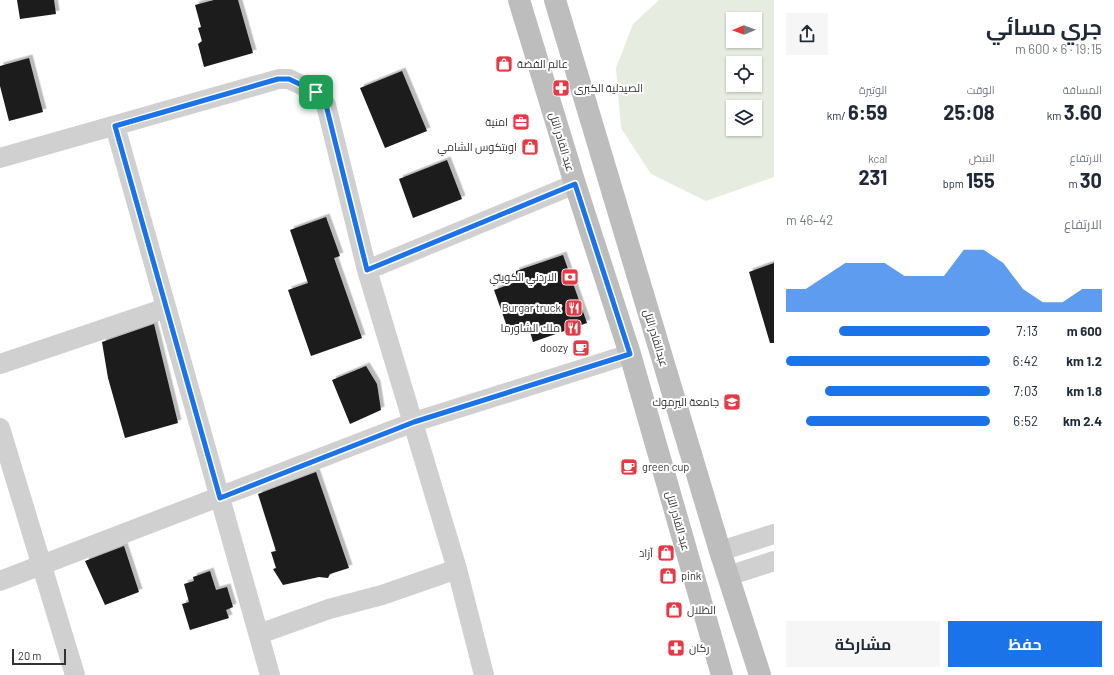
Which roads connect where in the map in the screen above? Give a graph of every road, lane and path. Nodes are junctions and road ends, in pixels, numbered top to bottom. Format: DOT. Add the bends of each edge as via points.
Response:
graph roads {
  1 [pos="519,0"];
  2 [pos="555,0"];
  3 [pos="115,126"];
  4 [pos="0,158"];
  5 [pos="575,184"];
  6 [pos="367,270"];
  7 [pos="166,308"];
  8 [pos="630,354"];
  9 [pos="0,364"];
  10 [pos="414,422"];
  11 [pos="0,428"];
  12 [pos="220,498"];
  13 [pos="774,534"];
  14 [pos="720,551"];
  15 [pos="774,561"];
  16 [pos="43,566"];
  17 [pos="457,569"];
  18 [pos="728,576"];
  19 [pos="0,581"];
  20 [pos="259,634"];
  21 [pos="75,675"];
  22 [pos="270,675"];
  23 [pos="484,675"];
  24 [pos="722,675"];
  25 [pos="760,675"];
  1 -- 5 [label="main road, عبد القادر التل"];
  2 -- 14 [label="main road, عبدالقادر التل"];
  3 -- 4 [label="street"];
  3 -- 6 [label="street" via="278,79 289,79 316,92 326,105"];
  3 -- 7 [label="street"];
  5 -- 6 [label="street"];
  5 -- 8 [label="main road, عبد القادر التل"];
  6 -- 10 [label="street"];
  7 -- 9 [label="street"];
  7 -- 12 [label="street"];
  8 -- 10 [label="street"];
  8 -- 24 [label="main road, عبد القادر التل"];
  10 -- 12 [label="street"];
  10 -- 17 [label="street"];
  11 -- 16 [label="street"];
  12 -- 16 [label="street"];
  12 -- 20 [label="street"];
  13 -- 14 [label="street"];
  14 -- 18 [label="main road, عبدالقادر التل"];
  15 -- 18 [label="street"];
  16 -- 19 [label="street"];
  16 -- 21 [label="street"];
  17 -- 20 [label="street" via="382,595 329,608"];
  17 -- 23 [label="street"];
  18 -- 25 [label="main road, عبدالقادر التل"];
  20 -- 22 [label="street"];
}
